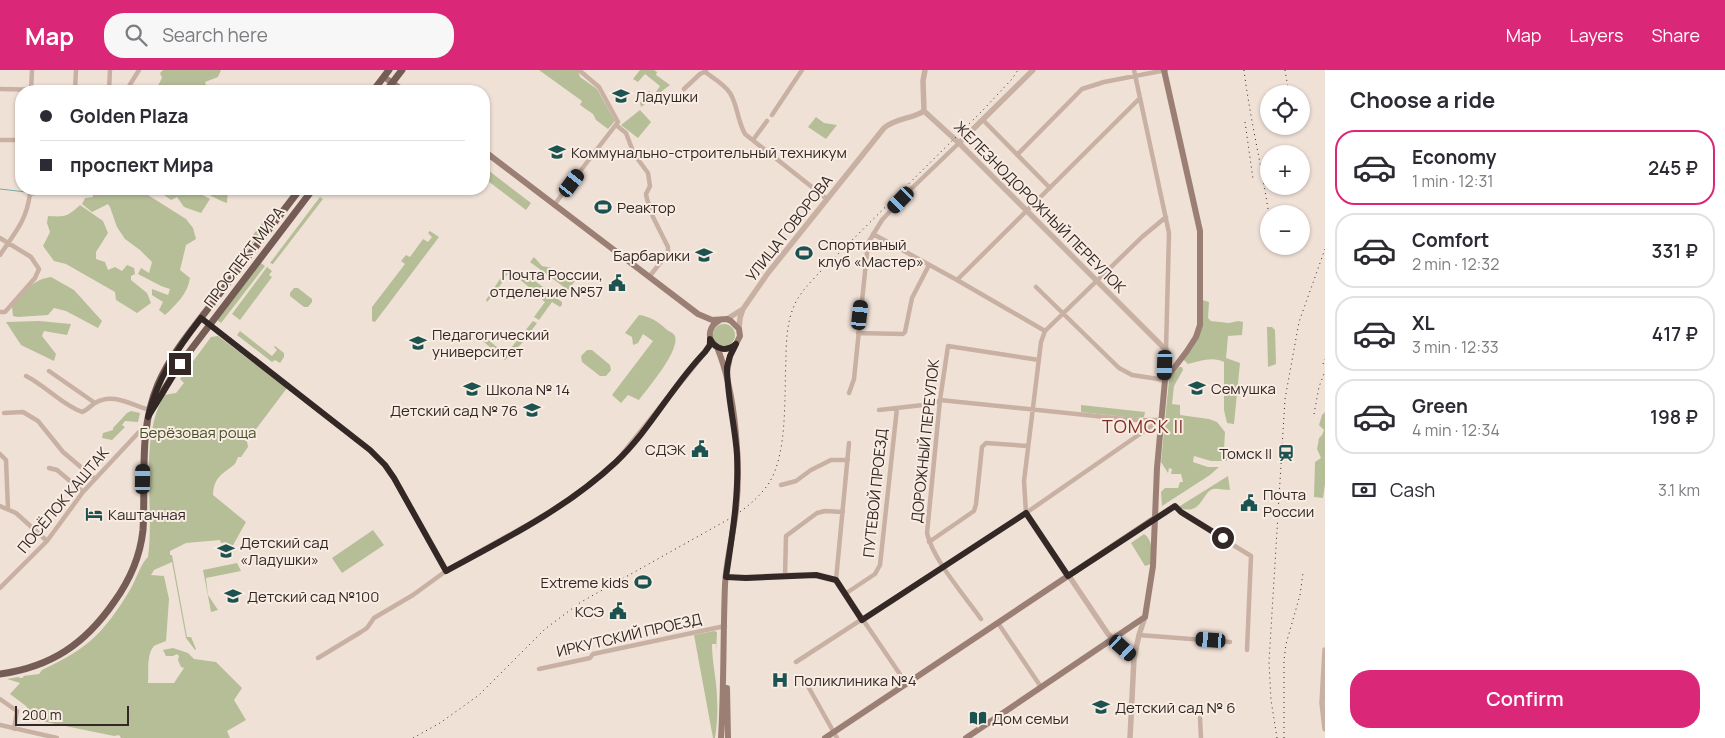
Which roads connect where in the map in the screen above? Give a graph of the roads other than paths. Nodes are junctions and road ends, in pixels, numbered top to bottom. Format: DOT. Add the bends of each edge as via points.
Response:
graph roads {
  1 [pos="32,70"];
  2 [pos="76,70"];
  3 [pos="110,70"];
  4 [pos="139,70"];
  5 [pos="389,70"];
  6 [pos="402,70"];
  7 [pos="579,70"];
  8 [pos="802,70"];
  9 [pos="924,70"];
  10 [pos="1033,70"];
  11 [pos="1134,70"];
  12 [pos="1165,70"];
  13 [pos="706,71"];
  14 [pos="1136,76"];
  15 [pos="384,77"];
  16 [pos="393,83"];
  17 [pos="31,85"];
  18 [pos="75,85"];
  19 [pos="109,85"];
  20 [pos="130,85"];
  21 [pos="378,85"];
  22 [pos="396,85"];
  23 [pos="0,89"];
  24 [pos="15,89"];
  25 [pos="684,89"];
  26 [pos="1140,98"];
  27 [pos="924,111"];
  28 [pos="772,115"];
  29 [pos="983,120"];
  30 [pos="767,121"];
  31 [pos="616,125"];
  32 [pos="0,140"];
  33 [pos="15,140"];
  34 [pos="753,140"];
  35 [pos="960,143"];
  36 [pos="1017,155"];
  37 [pos="490,156"];
  38 [pos="1050,188"];
  39 [pos="30,195"];
  40 [pos="295,195"];
  41 [pos="308,195"];
  42 [pos="827,199"];
  43 [pos="554,205"];
  44 [pos="1027,211"];
  45 [pos="1166,217"];
  46 [pos="873,234"];
  47 [pos="0,238"];
  48 [pos="8,242"];
  49 [pos="250,253"];
  50 [pos="0,255"];
  51 [pos="260,260"];
  52 [pos="928,265"];
  53 [pos="650,277"];
  54 [pos="957,280"];
  55 [pos="1095,281"];
  56 [pos="1036,286"];
  57 [pos="744,308"];
  58 [pos="3,312"];
  59 [pos="1064,313"];
  60 [pos="698,314"];
  61 [pos="201,318"];
  62 [pos="724,320"];
  63 [pos="210,325"];
  64 [pos="739,329"];
  65 [pos="1045,331"];
  66 [pos="858,333"];
  67 [pos="710,337"];
  68 [pos="736,344"];
  69 [pos="718,347"];
  70 [pos="1166,350"];
  71 [pos="705,352"];
  72 [pos="1039,360"];
  73 [pos="49,371"];
  74 [pos="26,376"];
  75 [pos="727,379"];
  76 [pos="1165,380"];
  77 [pos="849,393"];
  78 [pos="940,400"];
  79 [pos="95,403"];
  80 [pos="897,408"];
  81 [pos="1034,409"];
  82 [pos="879,410"];
  83 [pos="4,413"];
  84 [pos="149,414"];
  85 [pos="1160,420"];
  86 [pos="145,431"];
  87 [pos="849,443"];
  88 [pos="1028,446"];
  89 [pos="0,454"];
  90 [pos="848,460"];
  91 [pos="49,468"];
  92 [pos="95,479"];
  93 [pos="781,484"];
  94 [pos="83,492"];
  95 [pos="0,506"];
  96 [pos="8,509"];
  97 [pos="843,512"];
  98 [pos="1026,513"];
  99 [pos="1155,518"];
  100 [pos="1139,530"];
  101 [pos="1154,538"];
  102 [pos="47,540"];
  103 [pos="929,542"];
  104 [pos="943,566"];
  105 [pos="446,571"];
  106 [pos="785,576"];
  107 [pos="1068,576"];
  108 [pos="726,577"];
  109 [pos="836,580"];
  110 [pos="0,588"];
  111 [pos="845,594"];
  112 [pos="1145,617"];
  113 [pos="981,619"];
  114 [pos="862,620"];
  115 [pos="998,623"];
  116 [pos="725,626"];
  117 [pos="1139,635"];
  118 [pos="1112,638"];
  119 [pos="1230,642"];
  120 [pos="1247,650"];
  121 [pos="1325,650"];
  122 [pos="318,658"];
  123 [pos="1134,658"];
  124 [pos="796,662"];
  125 [pos="539,669"];
  126 [pos="0,674"];
  127 [pos="1324,677"];
  128 [pos="906,683"];
  129 [pos="1041,687"];
  130 [pos="809,688"];
  131 [pos="0,699"];
  132 [pos="1200,718"];
  133 [pos="0,725"];
  134 [pos="14,729"];
  135 [pos="1325,729"];
  136 [pos="835,735"];
  137 [pos="728,737"];
  138 [pos="57,738"];
  139 [pos="721,738"];
  140 [pos="825,738"];
  141 [pos="966,738"];
  142 [pos="1130,738"];
  143 [pos="1201,738"];
  1 -- 17 [label="street"];
  2 -- 18 [label="street"];
  3 -- 19 [label="street"];
  4 -- 20 [label="street"];
  5 -- 15 [label="main road"];
  6 -- 16 [label="main road"];
  7 -- 31 [label="street" via="599,87 618,122"];
  8 -- 28 [label="street"];
  9 -- 27 [label="street"];
  10 -- 29 [label="street"];
  11 -- 14 [label="street"];
  12 -- 14 [label="street"];
  12 -- 76 [label="main road" via="1201,244 1200,325 1196,337"];
  13 -- 25 [label="street"];
  13 -- 34 [label="street" via="731,94 740,124"];
  14 -- 26 [label="street"];
  14 -- 36 [label="street" via="1082,89"];
  15 -- 16 [label="main road"];
  15 -- 21 [label="main road"];
  16 -- 22 [label="main road"];
  23 -- 24 [label="street"];
  26 -- 38 [label="street"];
  26 -- 45 [label="street"];
  27 -- 35 [label="street, ЖЕЛЕЗНОДОРОЖНЫЙ ПЕРЕУЛОК"];
  27 -- 42 [label="street, УЛИЦА ГОВОРОВА" via="894,121 884,128"];
  29 -- 35 [label="street"];
  29 -- 36 [label="street"];
  30 -- 34 [label="street"];
  31 -- 43 [label="street"];
  31 -- 53 [label="street" via="626,133 634,154 648,173 650,186 646,198 668,247 668,252"];
  32 -- 33 [label="street"];
  34 -- 42 [label="street"];
  35 -- 44 [label="street, ЖЕЛЕЗНОДОРОЖНЫЙ ПЕРЕУЛОК"];
  35 -- 46 [label="street" via="910,190"];
  36 -- 38 [label="street"];
  37 -- 43 [label="main road"];
  38 -- 44 [label="street"];
  39 -- 48 [label="street" via="22,224"];
  40 -- 49 [label="main road, ПРОСПЕКТ МИРА"];
  41 -- 51 [label="main road, ПРОСПЕКТ МИРА"];
  42 -- 57 [label="street, УЛИЦА ГОВОРОВА"];
  43 -- 53 [label="main road"];
  44 -- 54 [label="street"];
  44 -- 55 [label="street, ЖЕЛЕЗНОДОРОЖНЫЙ ПЕРЕУЛОК"];
  45 -- 55 [label="street"];
  45 -- 70 [label="street" via="1169,247"];
  46 -- 52 [label="street"];
  46 -- 66 [label="street" via="868,243"];
  47 -- 48 [label="street"];
  48 -- 50 [label="street"];
  48 -- 58 [label="street" via="31,257 40,269"];
  49 -- 51 [label="main road"];
  49 -- 61 [label="main road, ПРОСПЕКТ МИРА"];
  51 -- 63 [label="main road, ПРОСПЕКТ МИРА"];
  52 -- 54 [label="street"];
  52 -- 66 [label="street" via="912,298 906,332"];
  53 -- 60 [label="main road"];
  54 -- 65 [label="street"];
  55 -- 59 [label="street"];
  55 -- 70 [label="street, ЖЕЛЕЗНОДОРОЖНЫЙ ПЕРЕУЛОК"];
  56 -- 59 [label="street"];
  57 -- 62 [label="street, УЛИЦА ГОВОРОВА"];
  57 -- 64 [label="street, УЛИЦА ГОВОРОВА"];
  59 -- 65 [label="street"];
  59 -- 76 [label="street" via="1120,368 1132,375"];
  60 -- 62 [label="main road" via="710,320"];
  60 -- 67 [label="main road"];
  61 -- 63 [label="street"];
  61 -- 84 [label="main road, ПРОСПЕКТ МИРА" via="172,359 157,387"];
  62 -- 64 [label="main road" via="734,323"];
  62 -- 67 [label="main road" via="713,325"];
  63 -- 84 [label="main road, ПРОСПЕКТ МИРА" via="180,364"];
  63 -- 105 [label="street" via="375,455 394,478"];
  64 -- 68 [label="main road"];
  65 -- 72 [label="street"];
  66 -- 77 [label="street" via="854,379"];
  67 -- 69 [label="main road"];
  67 -- 71 [label="street" via="710,345"];
  68 -- 69 [label="main road" via="728,349"];
  68 -- 75 [label="main road" via="728,361"];
  69 -- 71 [label="street"];
  69 -- 75 [label="main road"];
  70 -- 76 [label="street"];
  71 -- 105 [label="street" via="617,461 582,491"];
  72 -- 78 [label="street, ДОРОЖНЫЙ ПЕРЕУЛОК" via="948,346"];
  72 -- 81 [label="street"];
  73 -- 79 [label="street"];
  74 -- 79 [label="street" via="76,410 85,411"];
  75 -- 108 [label="main road" via="737,477 736,515"];
  76 -- 85 [label="main road"];
  78 -- 80 [label="street"];
  78 -- 81 [label="street"];
  78 -- 103 [label="street, ДОРОЖНЫЙ ПЕРЕУЛОК" via="929,507"];
  79 -- 84 [label="street" via="116,398"];
  80 -- 82 [label="street"];
  80 -- 111 [label="street, ПУТЕВОЙ ПРОЕЗД" via="880,565 875,574"];
  81 -- 85 [label="street"];
  81 -- 88 [label="street"];
  83 -- 92 [label="street" via="23,412 38,421 63,452"];
  84 -- 86 [label="main road, ПРОСПЕКТ МИРА"];
  85 -- 98 [label="street"];
  85 -- 99 [label="main road"];
  86 -- 92 [label="street, ПОСЁЛОК КАШТАК" via="139,432"];
  86 -- 126 [label="main road, ПРОСПЕКТ МИРА" via="142,540 138,560 128,582 97,625 73,646 40,665"];
  87 -- 90 [label="street"];
  88 -- 98 [label="street" via="1024,481"];
  88 -- 103 [label="street" via="986,443 982,447 974,511"];
  89 -- 96 [label="street" via="6,460"];
  90 -- 93 [label="street" via="831,460 796,481"];
  90 -- 97 [label="street"];
  91 -- 94 [label="street" via="57,470"];
  92 -- 94 [label="street, ПОСЁЛОК КАШТАК"];
  94 -- 102 [label="street, ПОСЁЛОК КАШТАК"];
  95 -- 96 [label="street"];
  96 -- 102 [label="street"];
  97 -- 106 [label="street" via="817,513 786,536"];
  97 -- 109 [label="street"];
  98 -- 104 [label="street"];
  98 -- 107 [label="street"];
  99 -- 100 [label="main road"];
  99 -- 101 [label="main road"];
  99 -- 120 [label="street" via="1175,506 1251,556"];
  100 -- 101 [label="main road"];
  100 -- 107 [label="main road"];
  101 -- 112 [label="main road"];
  102 -- 110 [label="street, ПОСЁЛОК КАШТАК"];
  103 -- 104 [label="street, ДОРОЖНЫЙ ПЕРЕУЛОК"];
  104 -- 113 [label="street, ДОРОЖНЫЙ ПЕРЕУЛОК"];
  104 -- 114 [label="street"];
  105 -- 122 [label="street" via="374,618 367,628"];
  106 -- 108 [label="street"];
  106 -- 109 [label="street" via="816,575"];
  107 -- 115 [label="main road"];
  107 -- 118 [label="street"];
  108 -- 116 [label="main road"];
  109 -- 111 [label="street"];
  111 -- 114 [label="street"];
  112 -- 117 [label="street"];
  112 -- 118 [label="main road"];
  114 -- 124 [label="street"];
  114 -- 128 [label="street"];
  115 -- 128 [label="main road"];
  115 -- 129 [label="street"];
  116 -- 125 [label="street, ИРКУТСКИЙ ПРОЕЗД"];
  116 -- 137 [label="main road"];
  116 -- 139 [label="main road"];
  117 -- 119 [label="street"];
  117 -- 123 [label="street"];
  118 -- 123 [label="street"];
  118 -- 129 [label="main road"];
  121 -- 127 [label="street"];
  123 -- 142 [label="street"];
  127 -- 135 [label="street"];
  128 -- 136 [label="main road"];
  129 -- 141 [label="main road"];
  130 -- 136 [label="street"];
  131 -- 134 [label="street" via="17,711"];
  132 -- 143 [label="street"];
  133 -- 134 [label="street"];
  134 -- 138 [label="street"];
  136 -- 140 [label="main road"];
}
